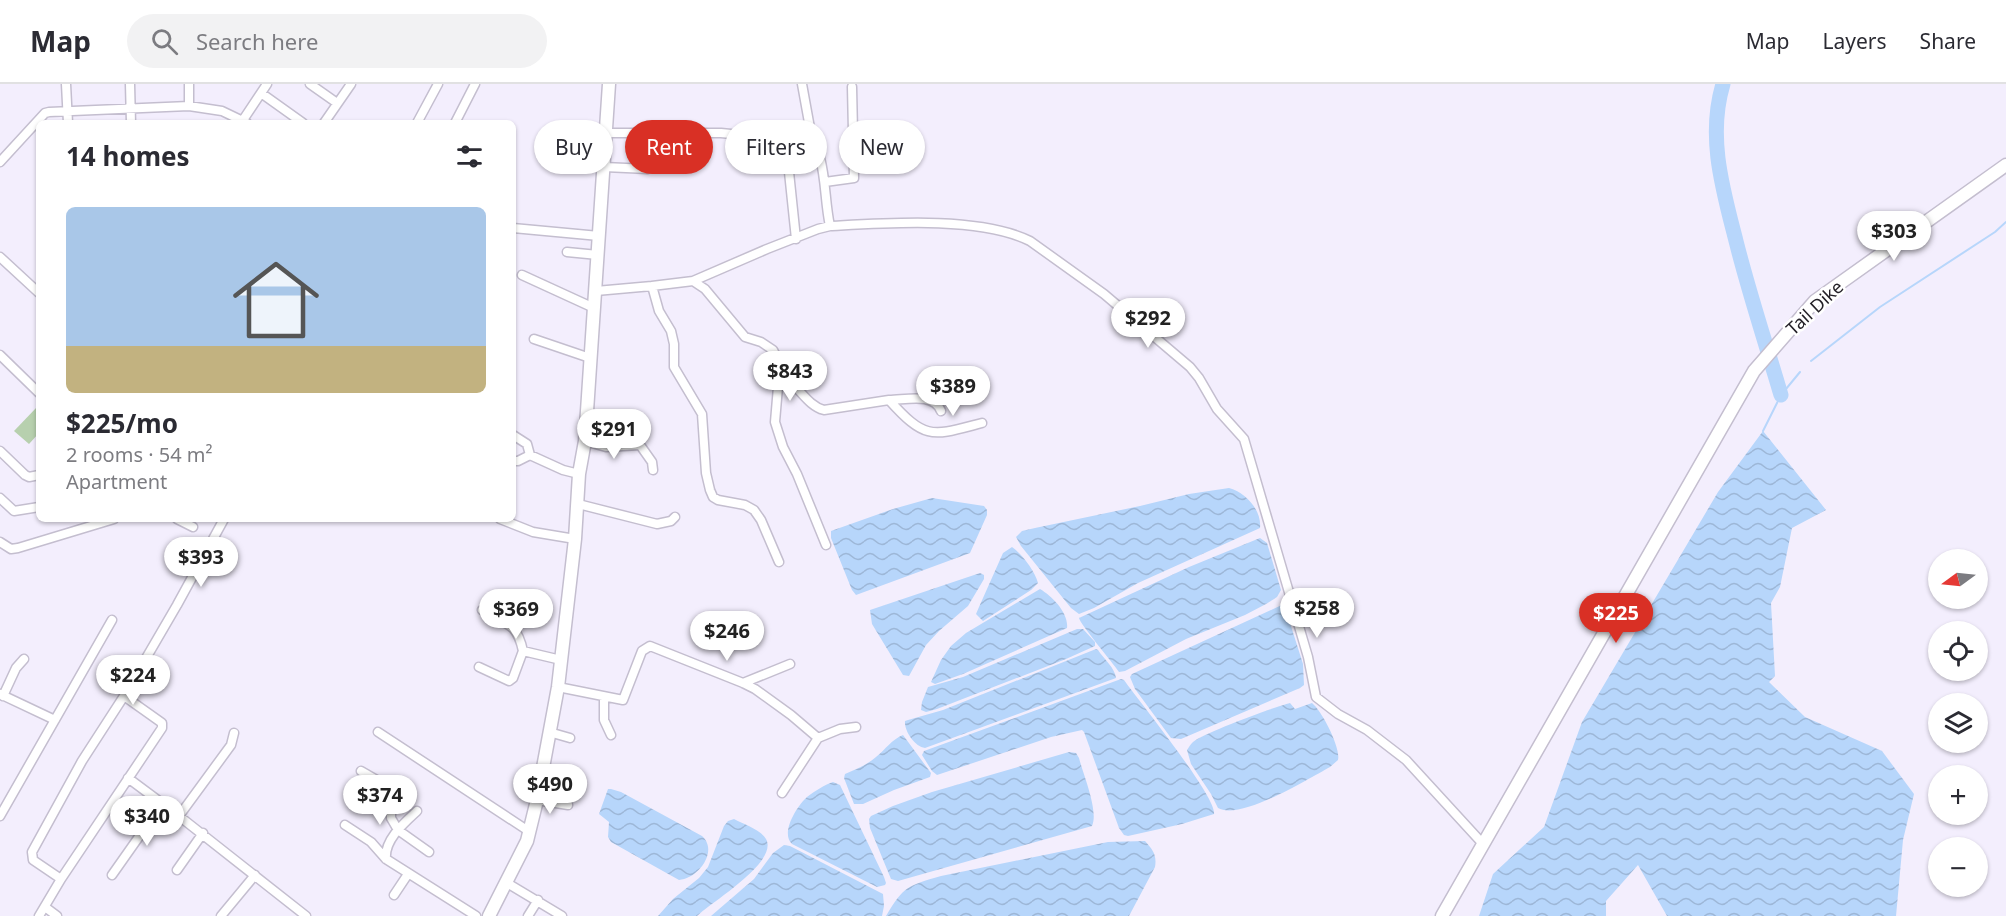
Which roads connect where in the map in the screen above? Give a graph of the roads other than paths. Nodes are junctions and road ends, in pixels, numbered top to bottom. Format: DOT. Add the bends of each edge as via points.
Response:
graph roads {
  1 [pos="66,84"];
  2 [pos="130,84"];
  3 [pos="189,84"];
  4 [pos="267,84"];
  5 [pos="310,84"];
  6 [pos="351,84"];
  7 [pos="438,84"];
  8 [pos="476,84"];
  9 [pos="609,84"];
  10 [pos="802,84"];
  11 [pos="852,87"];
  12 [pos="261,93"];
  13 [pos="337,103"];
  14 [pos="189,106"];
  15 [pos="130,109"];
  16 [pos="67,110"];
  17 [pos="39,120"];
  18 [pos="68,120"];
  19 [pos="131,120"];
  20 [pos="241,120"];
  21 [pos="246,120"];
  22 [pos="299,120"];
  23 [pos="326,120"];
  24 [pos="419,120"];
  25 [pos="457,120"];
  26 [pos="607,120"];
  27 [pos="809,120"];
  28 [pos="36,123"];
  29 [pos="613,133"];
  30 [pos="725,133"];
  31 [pos="0,162"];
  32 [pos="2006,165"];
  33 [pos="603,174"];
  34 [pos="789,174"];
  35 [pos="823,174"];
  36 [pos="825,182"];
  37 [pos="830,226"];
  38 [pos="516,228"];
  39 [pos="599,236"];
  40 [pos="796,239"];
  41 [pos="567,252"];
  42 [pos="598,255"];
  43 [pos="0,257"];
  44 [pos="522,275"];
  45 [pos="693,281"];
  46 [pos="652,286"];
  47 [pos="36,290"];
  48 [pos="596,291"];
  49 [pos="594,308"];
  50 [pos="534,339"];
  51 [pos="590,358"];
  52 [pos="1,359"];
  53 [pos="779,375"];
  54 [pos="36,390"];
  55 [pos="889,400"];
  56 [pos="941,411"];
  57 [pos="982,423"];
  58 [pos="516,437"];
  59 [pos="585,441"];
  60 [pos="0,451"];
  61 [pos="530,455"];
  62 [pos="516,461"];
  63 [pos="653,470"];
  64 [pos="579,474"];
  65 [pos="36,476"];
  66 [pos="0,498"];
  67 [pos="578,504"];
  68 [pos="36,507"];
  69 [pos="675,517"];
  70 [pos="104,522"];
  71 [pos="183,522"];
  72 [pos="222,522"];
  73 [pos="508,522"];
  74 [pos="193,527"];
  75 [pos="575,539"];
  76 [pos="0,542"];
  77 [pos="826,545"];
  78 [pos="779,562"];
  79 [pos="482,610"];
  80 [pos="112,620"];
  81 [pos="524,651"];
  82 [pos="24,659"];
  83 [pos="561,660"];
  84 [pos="790,664"];
  85 [pos="479,667"];
  86 [pos="743,683"];
  87 [pos="558,687"];
  88 [pos="1,695"];
  89 [pos="124,696"];
  90 [pos="604,697"];
  91 [pos="55,720"];
  92 [pos="856,727"];
  93 [pos="378,732"];
  94 [pos="549,732"];
  95 [pos="234,733"];
  96 [pos="611,735"];
  97 [pos="570,738"];
  98 [pos="818,738"];
  99 [pos="362,771"];
  100 [pos="128,778"];
  101 [pos="782,793"];
  102 [pos="537,800"];
  103 [pos="162,804"];
  104 [pos="568,805"];
  105 [pos="417,811"];
  106 [pos="0,816"];
  107 [pos="179,816"];
  108 [pos="345,825"];
  109 [pos="398,830"];
  110 [pos="530,832"];
  111 [pos="203,833"];
  112 [pos="1483,844"];
  113 [pos="429,852"];
  114 [pos="386,860"];
  115 [pos="177,870"];
  116 [pos="408,874"];
  117 [pos="112,875"];
  118 [pos="255,875"];
  119 [pos="61,879"];
  120 [pos="507,883"];
  121 [pos="394,895"];
  122 [pos="538,900"];
  123 [pos="45,907"];
  124 [pos="39,916"];
  125 [pos="57,916"];
  126 [pos="221,916"];
  127 [pos="306,916"];
  128 [pos="476,916"];
  129 [pos="489,916"];
  130 [pos="528,916"];
  131 [pos="562,916"];
  132 [pos="1442,916"];
  1 -- 16 [label="street"];
  2 -- 15 [label="street"];
  3 -- 14 [label="street"];
  4 -- 12 [label="street"];
  5 -- 13 [label="street"];
  6 -- 13 [label="street"];
  7 -- 24 [label="street"];
  8 -- 25 [label="street"];
  9 -- 26 [label="street"];
  10 -- 27 [label="street"];
  11 -- 36 [label="street" via="854,178"];
  12 -- 21 [label="street"];
  12 -- 22 [label="street"];
  13 -- 23 [label="street"];
  14 -- 15 [label="street"];
  14 -- 20 [label="street" via="222,111"];
  15 -- 16 [label="street"];
  15 -- 19 [label="street"];
  16 -- 17 [label="street" via="45,113"];
  16 -- 18 [label="street"];
  28 -- 31 [label="street"];
  29 -- 30 [label="street"];
  32 -- 112 [label="street, Tail Dike" via="1815,302 1769,352 1735,402"];
  33 -- 39 [label="street"];
  34 -- 40 [label="street"];
  35 -- 36 [label="street"];
  36 -- 37 [label="street"];
  37 -- 40 [label="street"];
  37 -- 112 [label="street" via="941,224 1017,234 1104,294 1190,367 1217,409 1244,439 1308,657 1316,697 1406,760"];
  38 -- 39 [label="street"];
  39 -- 42 [label="street"];
  40 -- 45 [label="street"];
  41 -- 42 [label="street"];
  42 -- 48 [label="street"];
  43 -- 47 [label="street"];
  44 -- 49 [label="street"];
  45 -- 46 [label="street"];
  45 -- 53 [label="street" via="705,289 745,337 773,350 780,364"];
  46 -- 48 [label="street"];
  46 -- 78 [label="street" via="659,311 671,332 674,367 702,414 706,473 713,497 754,510"];
  48 -- 49 [label="street"];
  49 -- 51 [label="street"];
  50 -- 51 [label="street"];
  51 -- 59 [label="street"];
  52 -- 54 [label="street"];
  53 -- 55 [label="street" via="790,379 824,410"];
  53 -- 77 [label="street" via="775,422"];
  55 -- 56 [label="street" via="927,399"];
  55 -- 57 [label="street" via="913,425 928,432"];
  58 -- 61 [label="street" via="527,444"];
  59 -- 63 [label="street" via="606,447 640,445"];
  59 -- 64 [label="street"];
  60 -- 65 [label="street" via="25,475"];
  61 -- 62 [label="street"];
  61 -- 64 [label="street"];
  64 -- 67 [label="street"];
  66 -- 68 [label="street" via="14,511"];
  67 -- 69 [label="street" via="657,524"];
  67 -- 75 [label="street"];
  70 -- 76 [label="street" via="18,548 11,549"];
  71 -- 74 [label="street"];
  72 -- 89 [label="street"];
  73 -- 75 [label="street" via="533,532"];
  75 -- 83 [label="street"];
  79 -- 81 [label="street" via="516,630"];
  80 -- 91 [label="street"];
  81 -- 83 [label="street"];
  81 -- 85 [label="street" via="509,681"];
  82 -- 88 [label="street"];
  83 -- 87 [label="street"];
  84 -- 86 [label="street"];
  86 -- 90 [label="street" via="650,646 642,651 624,698"];
  86 -- 98 [label="street"];
  87 -- 90 [label="street"];
  87 -- 94 [label="street"];
  88 -- 91 [label="street"];
  89 -- 100 [label="street" via="162,723"];
  89 -- 119 [label="street" via="82,761 32,852 33,860"];
  90 -- 96 [label="street" via="604,720"];
  91 -- 106 [label="street"];
  92 -- 98 [label="street"];
  93 -- 110 [label="street"];
  94 -- 97 [label="street"];
  94 -- 102 [label="street"];
  95 -- 107 [label="street" via="231,745"];
  98 -- 101 [label="street"];
  99 -- 109 [label="street" via="390,789 392,819"];
  100 -- 103 [label="street"];
  100 -- 119 [label="street"];
  102 -- 104 [label="street"];
  102 -- 110 [label="street"];
  103 -- 107 [label="street"];
  103 -- 117 [label="street"];
  105 -- 109 [label="street"];
  107 -- 111 [label="street"];
  108 -- 114 [label="street" via="371,842"];
  109 -- 113 [label="street"];
  109 -- 114 [label="street" via="385,853"];
  110 -- 120 [label="street"];
  111 -- 115 [label="street"];
  111 -- 118 [label="street"];
  112 -- 132 [label="street, Tail Dike"];
  114 -- 116 [label="street"];
  116 -- 121 [label="street"];
  116 -- 128 [label="street"];
  118 -- 126 [label="street"];
  118 -- 127 [label="street"];
  119 -- 123 [label="street"];
  120 -- 122 [label="street"];
  120 -- 129 [label="street"];
  122 -- 130 [label="street"];
  122 -- 131 [label="street"];
  123 -- 124 [label="street"];
  123 -- 125 [label="street"];
}
